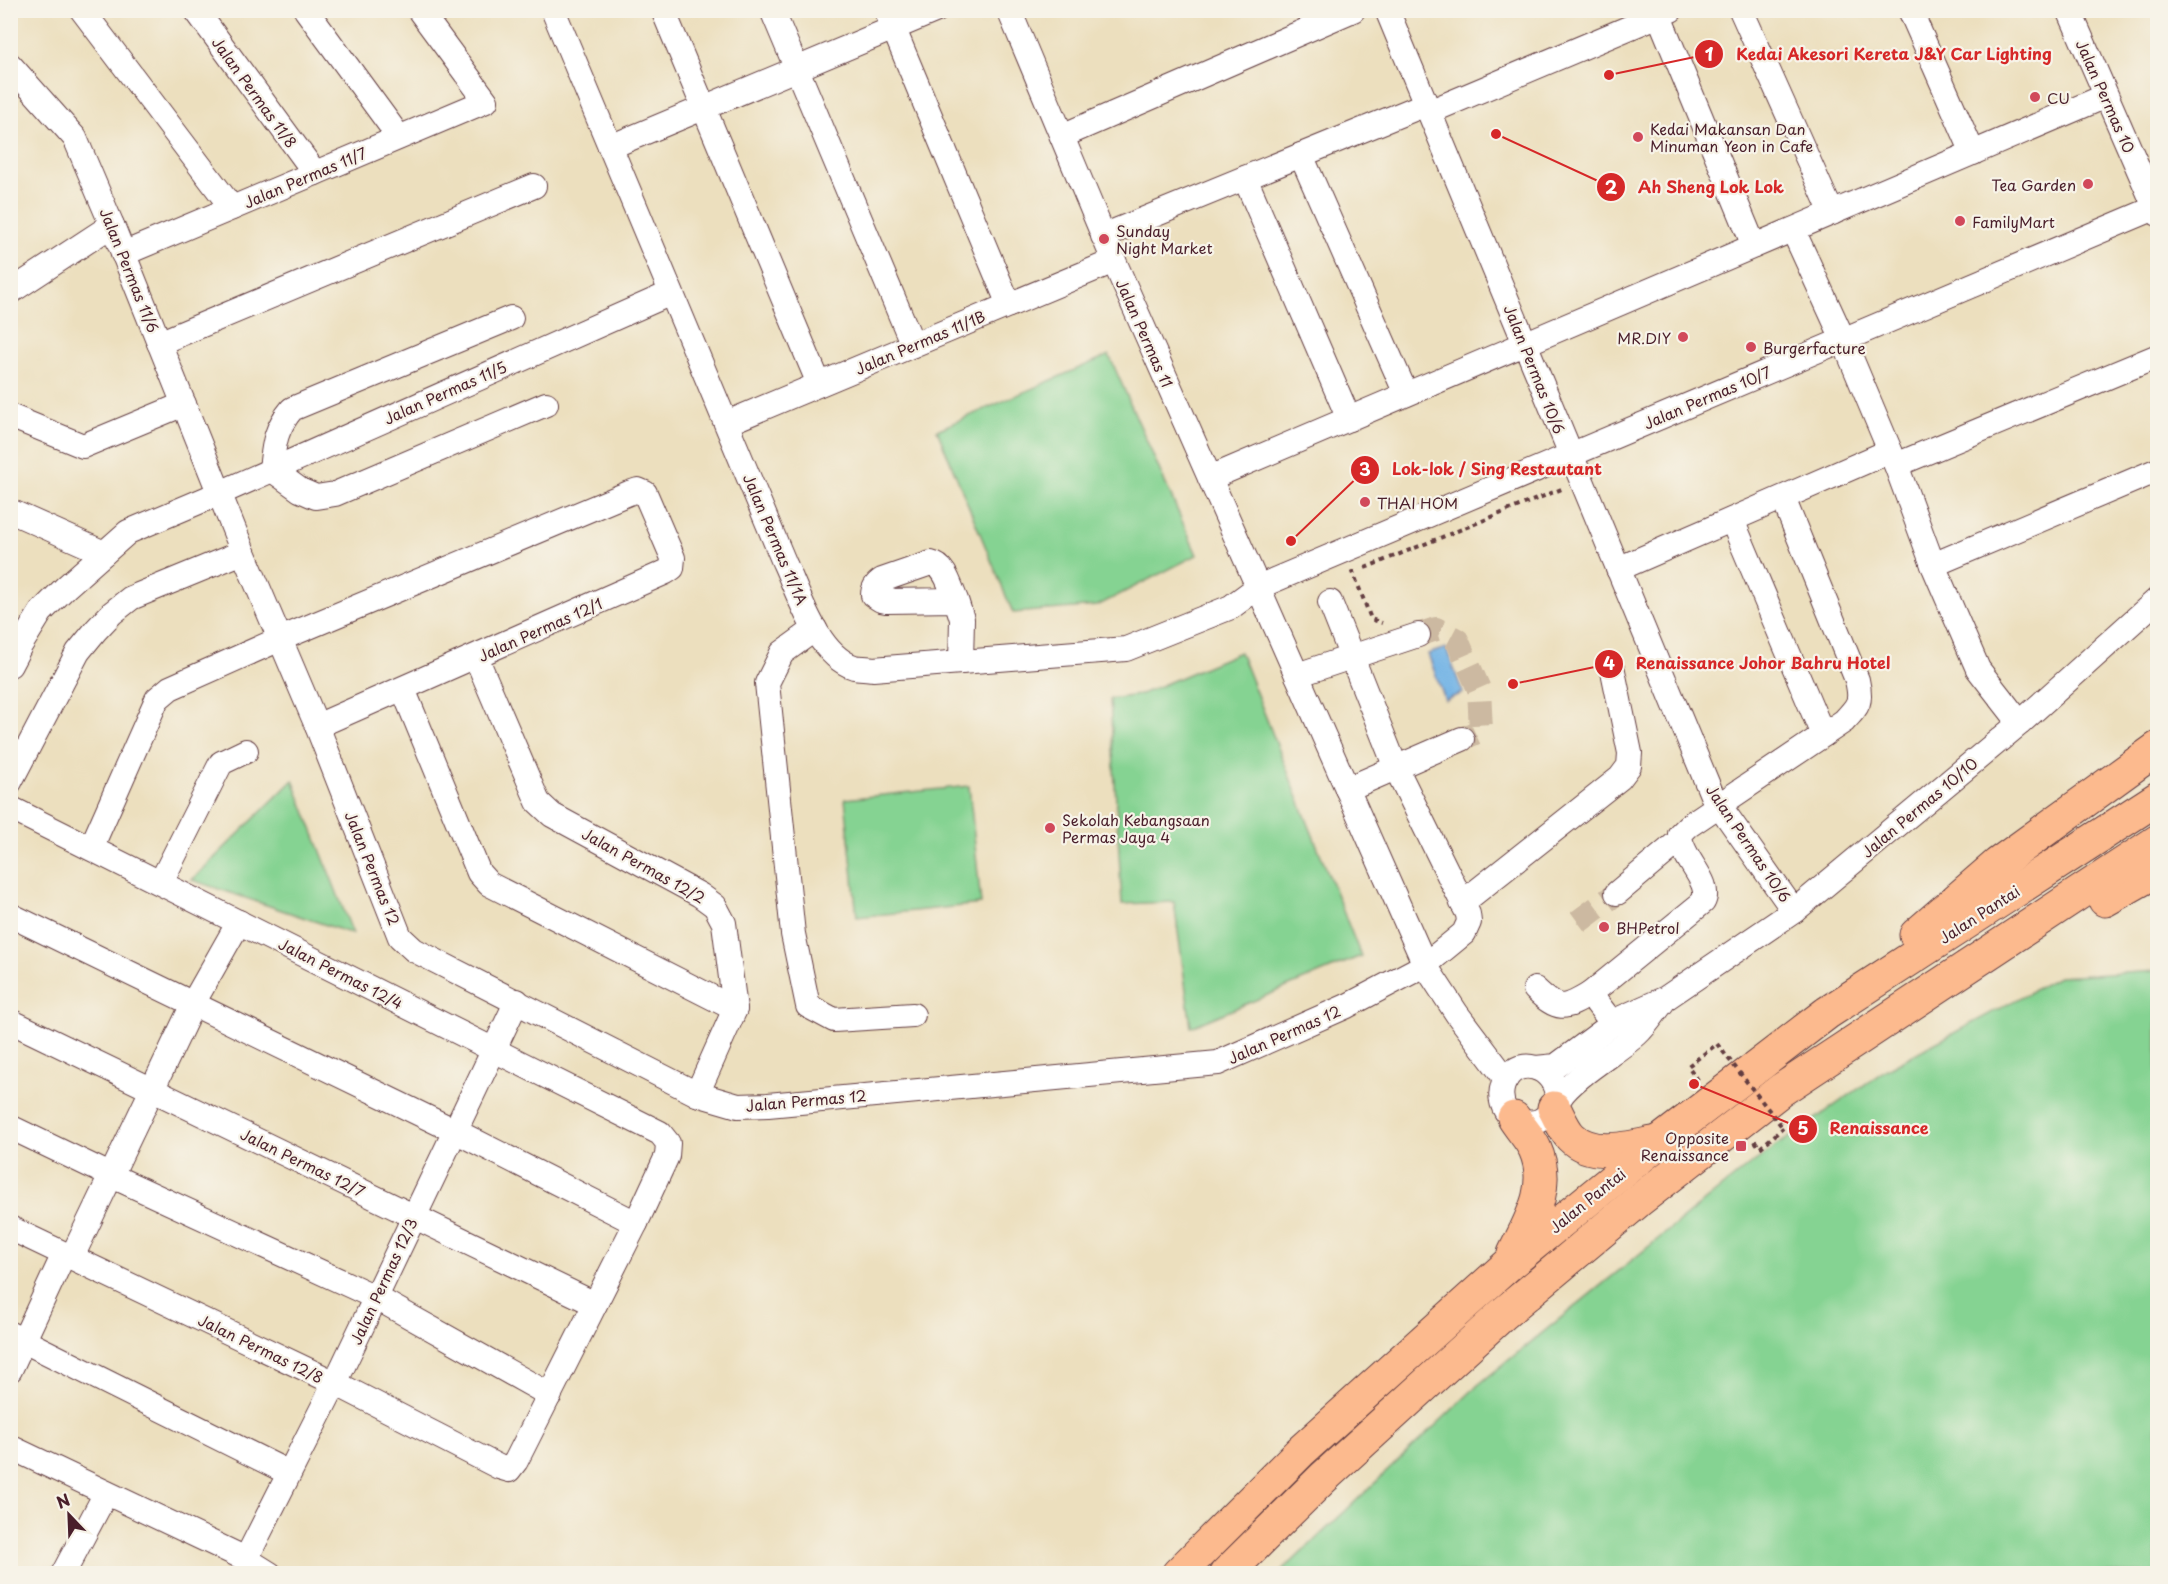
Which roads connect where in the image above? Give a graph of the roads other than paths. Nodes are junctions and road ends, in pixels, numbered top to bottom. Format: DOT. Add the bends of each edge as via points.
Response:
graph roads {
  1 [pos="82,10"];
  2 [pos="196,10"];
  3 [pos="306,10"];
  4 [pos="419,10"];
  5 [pos="553,10"];
  6 [pos="663,10"];
  7 [pos="772,10"];
  8 [pos="937,10"];
  9 [pos="1010,10"];
  10 [pos="1353,10"];
  11 [pos="1387,10"];
  12 [pos="1741,10"];
  13 [pos="1910,10"];
  14 [pos="2069,10"];
  15 [pos="1665,13"];
  16 [pos="890,20"];
  17 [pos="10,64"];
  18 [pos="797,70"];
  19 [pos="2106,96"];
  20 [pos="704,108"];
  21 [pos="1428,108"];
  22 [pos="1062,136"];
  23 [pos="399,137"];
  24 [pos="610,147"];
  25 [pos="1973,153"];
  26 [pos="1301,155"];
  27 [pos="315,173"];
  28 [pos="1245,178"];
  29 [pos="534,186"];
  30 [pos="2154,199"];
  31 [pos="232,208"];
  32 [pos="1832,213"];
  33 [pos="112,225"];
  34 [pos="1793,230"];
  35 [pos="1103,236"];
  36 [pos="1754,246"];
  37 [pos="123,254"];
  38 [pos="1114,261"];
  39 [pos="10,292"];
  40 [pos="671,293"];
  41 [pos="1010,305"];
  42 [pos="511,318"];
  43 [pos="1843,339"];
  44 [pos="159,343"];
  45 [pos="1524,344"];
  46 [pos="913,345"];
  47 [pos="2157,356"];
  48 [pos="819,384"];
  49 [pos="1406,394"];
  50 [pos="184,404"];
  51 [pos="546,404"];
  52 [pos="10,416"];
  53 [pos="1349,419"];
  54 [pos="726,423"];
  55 [pos="1570,455"];
  56 [pos="1893,458"];
  57 [pos="271,469"];
  58 [pos="2157,470"];
  59 [pos="1210,478"];
  60 [pos="219,493"];
  61 [pos="1782,498"];
  62 [pos="10,511"];
  63 [pos="1732,520"];
  64 [pos="243,552"];
  65 [pos="104,553"];
  66 [pos="1934,565"];
  67 [pos="1618,569"];
  68 [pos="1258,587"];
  69 [pos="2157,599"];
  70 [pos="956,600"];
  71 [pos="1330,602"];
  72 [pos="814,629"];
  73 [pos="1418,635"];
  74 [pos="280,639"];
  75 [pos="1352,656"];
  76 [pos="476,657"];
  77 [pos="961,662"];
  78 [pos="10,665"];
  79 [pos="1613,671"];
  80 [pos="1297,675"];
  81 [pos="403,689"];
  82 [pos="2020,723"];
  83 [pos="316,726"];
  84 [pos="1823,735"];
  85 [pos="1462,739"];
  86 [pos="2157,748"];
  87 [pos="246,751"];
  88 [pos="1396,768"];
  89 [pos="10,782"];
  90 [pos="1347,789"];
  91 [pos="2157,798"];
  92 [pos="1720,806"];
  93 [pos="10,808"];
  94 [pos="1680,841"];
  95 [pos="2157,841"];
  96 [pos="91,848"];
  97 [pos="2157,870"];
  98 [pos="161,882"];
  99 [pos="1617,893"];
  100 [pos="1462,903"];
  101 [pos="1794,911"];
  102 [pos="10,915"];
  103 [pos="239,922"];
  104 [pos="1425,965"];
  105 [pos="1535,989"];
  106 [pos="1590,994"];
  107 [pos="1666,998"];
  108 [pos="517,1001"];
  109 [pos="194,1004"];
  110 [pos="735,1009"];
  111 [pos="1827,1012"];
  112 [pos="913,1015"];
  113 [pos="10,1021"];
  114 [pos="1613,1024"];
  115 [pos="495,1050"];
  116 [pos="1820,1063"];
  117 [pos="1536,1068"];
  118 [pos="1506,1079"];
  119 [pos="154,1089"];
  120 [pos="697,1094"];
  121 [pos="1555,1104"];
  122 [pos="1514,1118"];
  123 [pos="10,1127"];
  124 [pos="455,1131"];
  125 [pos="1659,1142"];
  126 [pos="112,1176"];
  127 [pos="413,1216"];
  128 [pos="636,1222"];
  129 [pos="10,1228"];
  130 [pos="68,1256"];
  131 [pos="1509,1264"];
  132 [pos="375,1297"];
  133 [pos="596,1304"];
  134 [pos="17,1337"];
  135 [pos="10,1370"];
  136 [pos="334,1383"];
  137 [pos="550,1395"];
  138 [pos="13,1455"];
  139 [pos="289,1473"];
  140 [pos="106,1492"];
  141 [pos="246,1559"];
  142 [pos="66,1573"];
  143 [pos="270,1574"];
  144 [pos="1178,1574"];
  145 [pos="1227,1574"];
  1 -- 31 [label="street"];
  2 -- 27 [label="street, Jalan Permas 11/8"];
  3 -- 23 [label="street"];
  4 -- 23 [label="street, Jalan Permas 11/7" via="486,100"];
  5 -- 24 [label="street, Jalan Permas 11/1A"];
  6 -- 20 [label="street"];
  7 -- 18 [label="street"];
  8 -- 16 [label="street"];
  9 -- 22 [label="street, Jalan Permas 11"];
  10 -- 22 [label="street"];
  11 -- 21 [label="street, Jalan Permas 10/6"];
  12 -- 32 [label="street"];
  13 -- 25 [label="street"];
  14 -- 19 [label="street, Jalan Permas 10"];
  15 -- 21 [label="street"];
  15 -- 36 [label="street"];
  16 -- 18 [label="street"];
  16 -- 41 [label="street"];
  17 -- 33 [label="street, Jalan Permas 11/6" via="75,138"];
  18 -- 20 [label="street"];
  18 -- 46 [label="street"];
  19 -- 25 [label="street"];
  19 -- 30 [label="street, Jalan Permas 10"];
  20 -- 24 [label="street"];
  20 -- 48 [label="street"];
  21 -- 26 [label="street"];
  21 -- 45 [label="street, Jalan Permas 10/6"];
  22 -- 35 [label="street, Jalan Permas 11"];
  23 -- 27 [label="street, Jalan Permas 11/7"];
  24 -- 40 [label="street, Jalan Permas 11/1A"];
  25 -- 32 [label="street"];
  26 -- 28 [label="street"];
  26 -- 49 [label="street"];
  27 -- 31 [label="street, Jalan Permas 11/7"];
  28 -- 35 [label="street"];
  28 -- 53 [label="street"];
  29 -- 44 [label="street"];
  30 -- 43 [label="street, Jalan Permas 10/7"];
  31 -- 37 [label="street, Jalan Permas 11/7"];
  32 -- 34 [label="street"];
  33 -- 37 [label="street, Jalan Permas 11/6"];
  33 -- 39 [label="street"];
  34 -- 36 [label="street"];
  34 -- 43 [label="street"];
  35 -- 38 [label="street, Jalan Permas 11"];
  36 -- 45 [label="street"];
  37 -- 44 [label="street, Jalan Permas 11/6"];
  38 -- 41 [label="street, Jalan Permas 11/1B"];
  38 -- 59 [label="street, Jalan Permas 11"];
  40 -- 54 [label="street, Jalan Permas 11/1A"];
  40 -- 57 [label="street, Jalan Permas 11/5"];
  41 -- 46 [label="street, Jalan Permas 11/1B"];
  42 -- 57 [label="street" via="292,409 276,435"];
  43 -- 55 [label="street, Jalan Permas 10/7"];
  43 -- 56 [label="street"];
  44 -- 50 [label="street, Jalan Permas 11/6"];
  45 -- 49 [label="street"];
  45 -- 55 [label="street, Jalan Permas 10/6"];
  46 -- 48 [label="street, Jalan Permas 11/1B"];
  47 -- 56 [label="street"];
  48 -- 54 [label="street, Jalan Permas 11/1B"];
  49 -- 53 [label="street"];
  50 -- 52 [label="street" via="83,446"];
  50 -- 60 [label="street, Jalan Permas 11/6"];
  51 -- 57 [label="street" via="335,494 316,497"];
  53 -- 59 [label="street"];
  54 -- 72 [label="street, Jalan Permas 11/1A"];
  55 -- 67 [label="street, Jalan Permas 10/6"];
  55 -- 68 [label="street, Jalan Permas 10/7"];
  56 -- 61 [label="street"];
  56 -- 66 [label="street"];
  57 -- 60 [label="street, Jalan Permas 11/5"];
  58 -- 66 [label="street"];
  59 -- 68 [label="street, Jalan Permas 11"];
  60 -- 64 [label="street, Jalan Permas 12"];
  60 -- 65 [label="street, Jalan Permas 11/5" via="128,532"];
  61 -- 63 [label="street"];
  61 -- 84 [label="street" via="1861,696 1844,721"];
  62 -- 65 [label="street"];
  63 -- 67 [label="street"];
  63 -- 84 [label="street"];
  64 -- 74 [label="street, Jalan Permas 12"];
  64 -- 89 [label="street" via="131,598 112,613 78,652"];
  65 -- 78 [label="street, Jalan Permas 11/5" via="41,612"];
  66 -- 82 [label="street" via="1978,669"];
  67 -- 92 [label="street, Jalan Permas 10/6"];
  68 -- 77 [label="street, Jalan Permas 11/1A" via="1231,607 1126,648"];
  68 -- 80 [label="street, Jalan Permas 11"];
  69 -- 82 [label="street, Jalan Permas 10/10"];
  70 -- 77 [label="street" via="962,619"];
  71 -- 75 [label="street, Jalan Permas 12"];
  72 -- 77 [label="street, Jalan Permas 11/1A" via="838,659 854,667"];
  72 -- 112 [label="street" via="782,653 767,683 793,934 808,1006 834,1020"];
  73 -- 75 [label="street"];
  74 -- 76 [label="street, Jalan Permas 12/1" via="629,493 645,493 669,545 672,568"];
  74 -- 83 [label="street, Jalan Permas 12"];
  74 -- 96 [label="street" via="170,688 157,699"];
  75 -- 80 [label="street"];
  75 -- 88 [label="street, Jalan Permas 12"];
  76 -- 81 [label="street, Jalan Permas 12/1"];
  76 -- 110 [label="street, Jalan Permas 12/2" via="538,802 552,815 715,906 724,923"];
  79 -- 100 [label="street" via="1630,753 1629,766 1620,778"];
  80 -- 90 [label="street, Jalan Permas 11"];
  81 -- 83 [label="street, Jalan Permas 12/1"];
  81 -- 110 [label="street" via="479,873 489,884"];
  82 -- 101 [label="street, Jalan Permas 10/10"];
  83 -- 108 [label="street, Jalan Permas 12" via="400,937 414,950"];
  84 -- 92 [label="street"];
  85 -- 88 [label="street"];
  86 -- 111 [label="highway" via="1998,864"];
  87 -- 98 [label="street" via="221,763"];
  88 -- 90 [label="street"];
  88 -- 100 [label="street, Jalan Permas 12"];
  90 -- 104 [label="street, Jalan Permas 11"];
  91 -- 111 [label="highway, Jalan Pantai"];
  92 -- 94 [label="street" via="1688,826 1680,834"];
  92 -- 101 [label="street, Jalan Permas 10/6"];
  93 -- 96 [label="street, Jalan Permas 12/4"];
  94 -- 99 [label="street"];
  94 -- 106 [label="street" via="1706,891 1703,902"];
  95 -- 116 [label="highway"];
  96 -- 98 [label="street, Jalan Permas 12/4"];
  97 -- 116 [label="highway"];
  98 -- 103 [label="street, Jalan Permas 12/4"];
  100 -- 104 [label="street, Jalan Permas 12" via="1469,922 1464,933"];
  101 -- 107 [label="street, Jalan Permas 10/10"];
  102 -- 109 [label="street"];
  103 -- 109 [label="street"];
  103 -- 115 [label="street, Jalan Permas 12/4"];
  104 -- 118 [label="street"];
  104 -- 120 [label="street, Jalan Permas 12" via="1347,1006 1218,1063 768,1105 738,1106"];
  105 -- 106 [label="street" via="1550,1003 1567,1006"];
  106 -- 114 [label="street"];
  107 -- 114 [label="street, Jalan Permas 10/10"];
  107 -- 121 [label="street, Jalan Permas 10/10" via="1638,1033 1572,1083"];
  108 -- 115 [label="street, Jalan Permas 12/3"];
  108 -- 120 [label="street, Jalan Permas 12"];
  109 -- 119 [label="street"];
  109 -- 124 [label="street"];
  110 -- 120 [label="street"];
  111 -- 125 [label="highway, Jalan Pantai"];
  113 -- 119 [label="street, Jalan Permas 12/7"];
  114 -- 117 [label="street, Jalan Permas 10/10" via="1556,1066"];
  115 -- 124 [label="street, Jalan Permas 12/3"];
  115 -- 128 [label="street, Jalan Permas 12/4" via="660,1133 668,1143 668,1156"];
  116 -- 145 [label="highway" via="1638,1201 1503,1314 1323,1478"];
  117 -- 118 [label="street" via="1519,1069"];
  117 -- 121 [label="street" via="1550,1076 1557,1092"];
  118 -- 122 [label="street" via="1501,1096"];
  119 -- 126 [label="street"];
  119 -- 127 [label="street, Jalan Permas 12/7"];
  121 -- 122 [label="street" via="1541,1120 1532,1123"];
  121 -- 125 [label="highway" via="1571,1137 1590,1148 1618,1150"];
  122 -- 131 [label="highway" via="1535,1149 1543,1177 1538,1205"];
  123 -- 126 [label="street"];
  124 -- 127 [label="street, Jalan Permas 12/3"];
  124 -- 128 [label="street"];
  125 -- 131 [label="highway, Jalan Pantai"];
  126 -- 130 [label="street"];
  126 -- 132 [label="street"];
  127 -- 132 [label="street, Jalan Permas 12/3"];
  127 -- 133 [label="street, Jalan Permas 12/7"];
  128 -- 133 [label="street"];
  129 -- 130 [label="street, Jalan Permas 12/8"];
  130 -- 134 [label="street"];
  130 -- 136 [label="street, Jalan Permas 12/8"];
  131 -- 144 [label="highway, Jalan Pantai" via="1300,1452"];
  132 -- 136 [label="street, Jalan Permas 12/3"];
  132 -- 137 [label="street"];
  133 -- 137 [label="street"];
  134 -- 135 [label="street"];
  134 -- 139 [label="street"];
  136 -- 137 [label="street, Jalan Permas 12/8" via="509,1470"];
  136 -- 139 [label="street, Jalan Permas 12/3"];
  138 -- 140 [label="street"];
  139 -- 141 [label="street, Jalan Permas 12/3"];
  140 -- 141 [label="street"];
  140 -- 142 [label="street"];
  141 -- 143 [label="street"];
}
